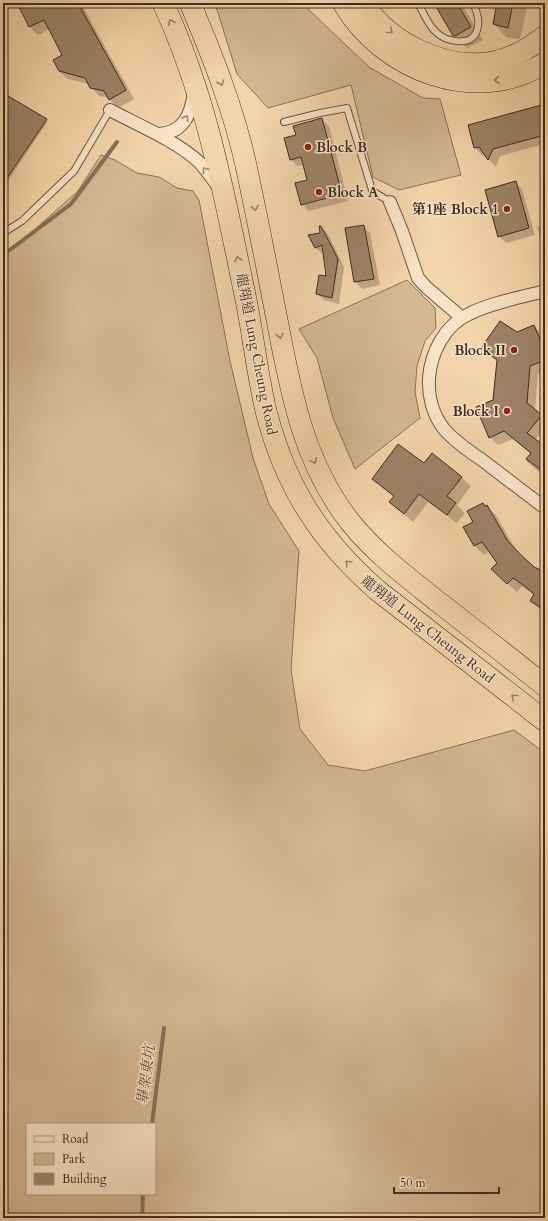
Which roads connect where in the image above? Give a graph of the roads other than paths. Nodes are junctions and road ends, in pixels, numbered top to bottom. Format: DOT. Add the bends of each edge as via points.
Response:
graph roads {
  1 [pos="163,3"];
  2 [pos="190,3"];
  3 [pos="343,3"];
  4 [pos="363,3"];
  5 [pos="418,3"];
  6 [pos="473,3"];
  7 [pos="191,36"];
  8 [pos="545,36"];
  9 [pos="545,63"];
  10 [pos="195,84"];
  11 [pos="110,110"];
  12 [pos="284,122"];
  13 [pos="157,134"];
  14 [pos="226,202"];
  15 [pos="390,202"];
  16 [pos="3,233"];
  17 [pos="545,291"];
  18 [pos="462,318"];
  19 [pos="545,508"];
  20 [pos="545,686"];
  21 [pos="545,721"];
  7 -- 1 [label="highway, 龍翔道 Lung Cheung Road, one-way"];
  2 -- 7 [label="highway, 龍翔道 Lung Cheung Road"];
  9 -- 3 [label="highway, one-way" via="520,76 493,81 466,82 429,74 404,63 378,45 360,28"];
  4 -- 8 [label="highway, one-way" via="378,21 400,39 422,52 447,60 482,63 503,60 519,54"];
  5 -- 6 [label="lane" via="434,31 454,41 464,41 472,38 477,32 478,15"];
  7 -- 10 [label="highway, 龍翔道 Lung Cheung Road"];
  7 -- 20 [label="highway, 龍翔道 Lung Cheung Road, one-way" via="227,100 240,143 289,380 302,432 318,470 351,523 385,558"];
  13 -- 10 [label="street, one-way" via="171,132 186,119 192,104"];
  10 -- 14 [label="highway, 龍翔道 Lung Cheung Road"];
  11 -- 13 [label="street"];
  11 -- 16 [label="lane" via="74,171 22,221"];
  12 -- 15 [label="lane" via="347,108 372,190"];
  14 -- 13 [label="street, one-way" via="217,185 201,165 188,153"];
  21 -- 14 [label="highway, 龍翔道 Lung Cheung Road, one-way" via="361,576 345,560 307,511 289,480 266,410"];
  15 -- 18 [label="street" via="418,278"];
  17 -- 18 [label="street" via="483,308"];
  18 -- 19 [label="street" via="447,332 432,361 429,391 434,411 450,435"];
}
